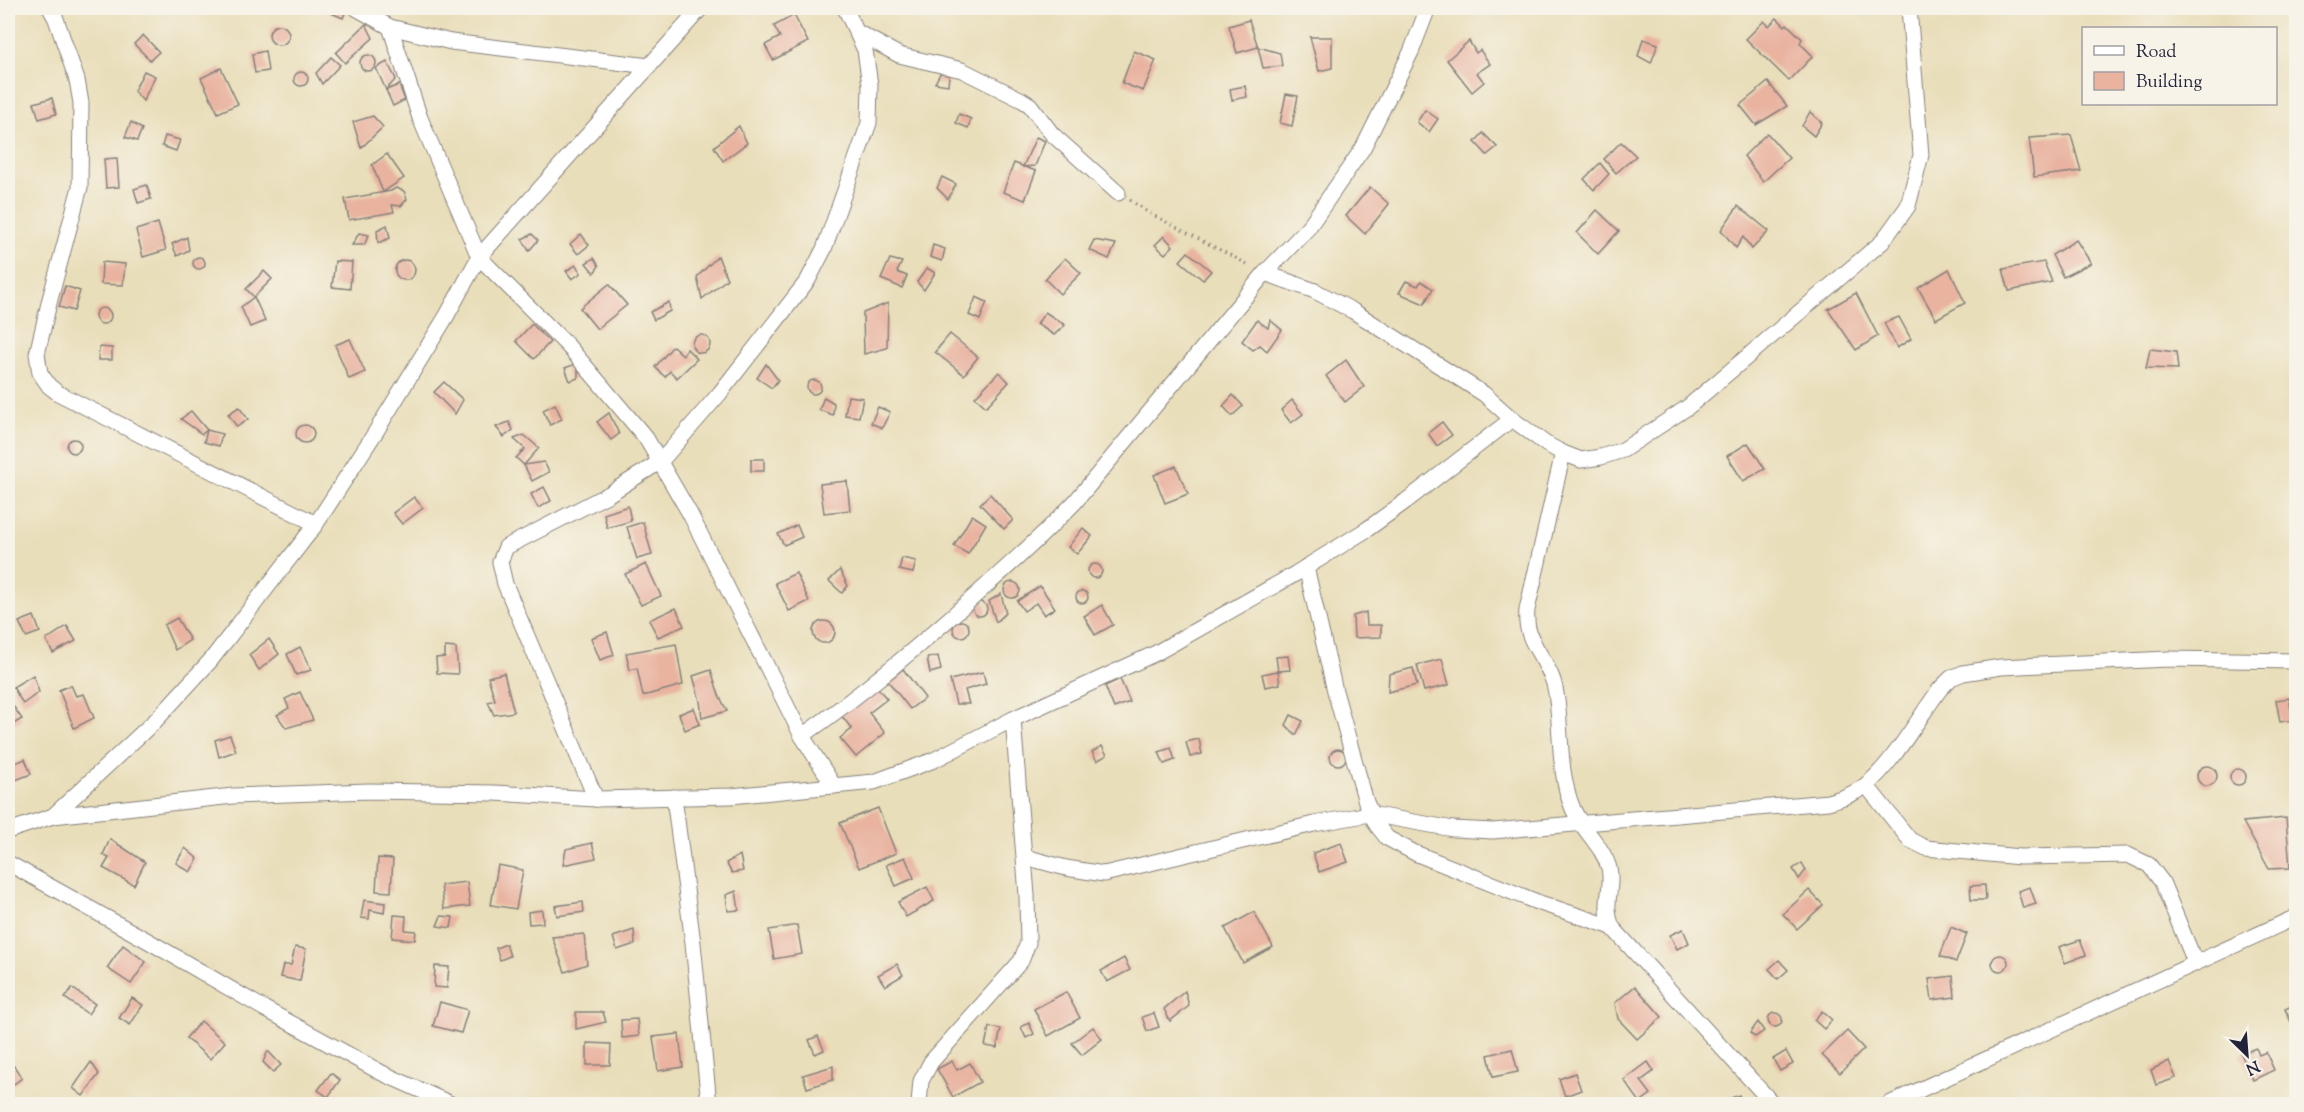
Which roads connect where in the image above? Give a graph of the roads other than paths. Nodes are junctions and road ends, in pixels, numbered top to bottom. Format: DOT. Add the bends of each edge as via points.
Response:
graph roads {
  1 [pos="50,8"];
  2 [pos="356,8"];
  3 [pos="701,8"];
  4 [pos="845,8"];
  5 [pos="1428,8"];
  6 [pos="1909,8"];
  7 [pos="390,27"];
  8 [pos="857,33"];
  9 [pos="649,66"];
  10 [pos="1118,193"];
  11 [pos="479,257"];
  12 [pos="1265,273"];
  13 [pos="1512,419"];
  14 [pos="1563,453"];
  15 [pos="661,461"];
  16 [pos="316,524"];
  17 [pos="1306,567"];
  18 [pos="2296,661"];
  19 [pos="1013,719"];
  20 [pos="802,736"];
  21 [pos="1866,785"];
  22 [pos="834,786"];
  23 [pos="674,797"];
  24 [pos="596,799"];
  25 [pos="1370,814"];
  26 [pos="53,816"];
  27 [pos="1582,823"];
  28 [pos="8,831"];
  29 [pos="1024,857"];
  30 [pos="8,863"];
  31 [pos="2296,917"];
  32 [pos="1612,927"];
  33 [pos="2195,962"];
  34 [pos="451,1104"];
  35 [pos="709,1104"];
  36 [pos="919,1104"];
  37 [pos="1773,1104"];
  38 [pos="1889,1104"];
  1 -- 16 [label="street" via="78,80 80,187 38,354 40,373 58,393"];
  2 -- 7 [label="street"];
  3 -- 9 [label="street"];
  4 -- 8 [label="street"];
  5 -- 12 [label="street" via="1411,52 1357,157 1308,228"];
  6 -- 14 [label="street" via="1922,155 1908,206 1882,242 1688,407 1639,440 1601,457 1581,460"];
  7 -- 9 [label="street" via="451,42"];
  7 -- 11 [label="street" via="420,117"];
  8 -- 10 [label="street" via="899,55 962,70 1022,100 1052,134"];
  8 -- 15 [label="street" via="865,50 870,85 869,123 824,249 808,280"];
  9 -- 11 [label="street"];
  11 -- 15 [label="street" via="569,347"];
  11 -- 16 [label="street" via="446,317"];
  12 -- 13 [label="street" via="1315,291 1353,311 1484,394"];
  12 -- 20 [label="street" via="1047,532 925,641"];
  13 -- 14 [label="street"];
  13 -- 17 [label="street" via="1366,530"];
  14 -- 27 [label="street" via="1526,624 1553,678 1567,792"];
  15 -- 20 [label="street"];
  15 -- 24 [label="street" via="609,494 506,547 500,562 505,584"];
  16 -- 26 [label="street" via="211,660 157,719"];
  17 -- 19 [label="street" via="1130,667"];
  17 -- 25 [label="street" via="1335,691"];
  18 -- 21 [label="street" via="2168,659 1963,673 1940,689"];
  19 -- 22 [label="street" via="894,776"];
  19 -- 29 [label="street"];
  20 -- 22 [label="street"];
  21 -- 27 [label="street" via="1847,797 1828,802"];
  21 -- 33 [label="street" via="1910,840 1926,848 2020,857 2128,855 2149,865 2162,882"];
  22 -- 23 [label="street"];
  23 -- 24 [label="street"];
  23 -- 35 [label="street"];
  24 -- 26 [label="street" via="369,791 233,796"];
  25 -- 27 [label="street" via="1453,829 1493,831"];
  25 -- 29 [label="street" via="1104,874"];
  25 -- 32 [label="street" via="1386,838 1415,853"];
  26 -- 28 [label="street"];
  27 -- 32 [label="street" via="1609,868 1608,915"];
  29 -- 36 [label="street" via="1028,943 1021,961 931,1062 921,1081"];
  30 -- 34 [label="street" via="275,1015 382,1073"];
  31 -- 33 [label="street"];
  32 -- 37 [label="street"];
  33 -- 38 [label="street"];
}
